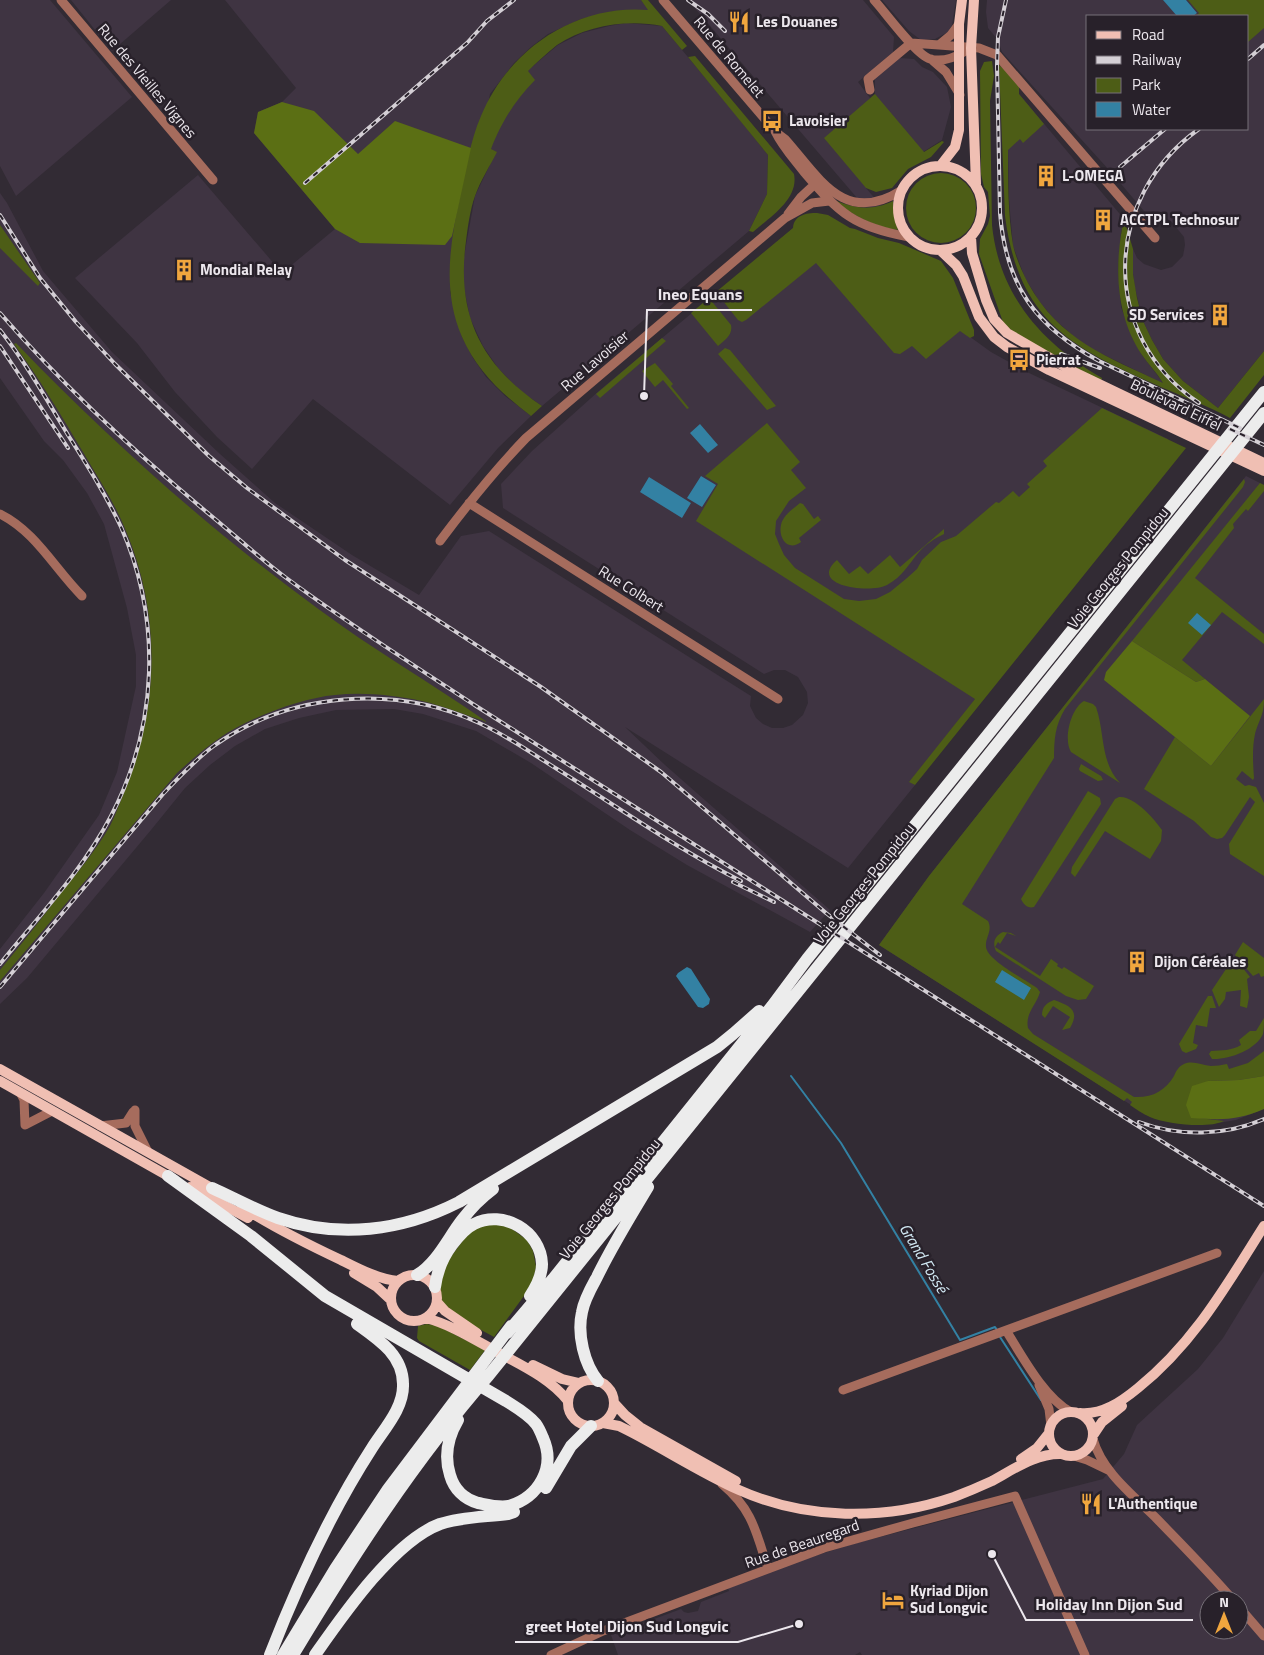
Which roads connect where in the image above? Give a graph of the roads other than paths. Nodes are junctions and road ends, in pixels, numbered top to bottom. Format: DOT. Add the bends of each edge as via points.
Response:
graph roads {
  1 [pos="61,0"];
  2 [pos="663,0"];
  3 [pos="874,0"];
  4 [pos="962,0"];
  5 [pos="974,0"];
  6 [pos="959,24"];
  7 [pos="911,43"];
  8 [pos="939,45"];
  9 [pos="972,48"];
  10 [pos="959,51"];
  11 [pos="930,59"];
  12 [pos="870,90"];
  13 [pos="960,95"];
  14 [pos="774,131"];
  15 [pos="941,166"];
  16 [pos="213,180"];
  17 [pos="815,184"];
  18 [pos="976,184"];
  19 [pos="902,190"];
  20 [pos="833,198"];
  21 [pos="785,218"];
  22 [pos="909,237"];
  23 [pos="971,237"];
  24 [pos="1155,238"];
  25 [pos="940,250"];
  26 [pos="1264,392"];
  27 [pos="1261,416"];
  28 [pos="1263,468"];
  29 [pos="469,503"];
  30 [pos="0,514"];
  31 [pos="440,541"];
  32 [pos="82,596"];
  33 [pos="778,699"];
  34 [pos="807,960"];
  35 [pos="0,1068"];
  36 [pos="0,1082"];
  37 [pos="21,1094"];
  38 [pos="52,1111"];
  39 [pos="100,1126"];
  40 [pos="673,1147"];
  41 [pos="148,1152"];
  42 [pos="534,1157"];
  43 [pos="168,1176"];
  44 [pos="212,1188"];
  45 [pos="1264,1226"];
  46 [pos="1264,1233"];
  47 [pos="1217,1254"];
  48 [pos="417,1275"];
  49 [pos="398,1281"];
  50 [pos="435,1287"];
  51 [pos="325,1296"];
  52 [pos="391,1300"];
  53 [pos="437,1302"];
  54 [pos="426,1318"];
  55 [pos="1007,1332"];
  56 [pos="470,1333"];
  57 [pos="507,1333"];
  58 [pos="1187,1344"];
  59 [pos="532,1368"];
  60 [pos="489,1375"];
  61 [pos="1035,1376"];
  62 [pos="598,1381"];
  63 [pos="579,1384"];
  64 [pos="843,1390"];
  65 [pos="568,1401"];
  66 [pos="614,1403"];
  67 [pos="1075,1413"];
  68 [pos="597,1424"];
  69 [pos="1050,1430"];
  70 [pos="1093,1437"];
  71 [pos="1062,1454"];
  72 [pos="1074,1456"];
  73 [pos="1110,1471"];
  74 [pos="712,1476"];
  75 [pos="768,1569"];
  76 [pos="1224,1590"];
  77 [pos="1249,1619"];
  78 [pos="1264,1636"];
  79 [pos="270,1655"];
  80 [pos="283,1655"];
  81 [pos="293,1655"];
  82 [pos="314,1655"];
  83 [pos="551,1655"];
  84 [pos="1085,1655"];
  1 -- 16 [label="street, Rue des Vieilles Vignes"];
  2 -- 14 [label="street, Rue de Romelet"];
  3 -- 7 [label="street"];
  4 -- 6 [label="main road"];
  5 -- 9 [label="main road"];
  6 -- 8 [label="street"];
  6 -- 10 [label="main road"];
  7 -- 8 [label="street"];
  7 -- 11 [label="street"];
  7 -- 12 [label="street" via="868,79"];
  8 -- 10 [label="street"];
  9 -- 10 [label="street"];
  9 -- 18 [label="main road"];
  9 -- 24 [label="street" via="990,51 1005,62"];
  10 -- 11 [label="street" via="948,59"];
  10 -- 13 [label="main road"];
  11 -- 13 [label="street" via="946,72"];
  13 -- 15 [label="main road" via="957,141"];
  14 -- 17 [label="street, Rue de Romelet" via="780,143"];
  14 -- 20 [label="street, Rue de Romelet" via="785,139"];
  15 -- 18 [label="main road" via="961,171"];
  15 -- 19 [label="main road" via="922,170"];
  17 -- 20 [label="street"];
  17 -- 21 [label="street, Rue Lavoisier"];
  18 -- 23 [label="main road" via="982,197 983,211"];
  19 -- 20 [label="street, Rue de Romelet" via="870,203"];
  19 -- 22 [label="main road" via="898,214"];
  20 -- 21 [label="street, Rue Lavoisier" via="812,203"];
  20 -- 22 [label="street, Rue de Romelet" via="843,213 870,227"];
  21 -- 29 [label="street, Rue Lavoisier" via="526,438"];
  22 -- 25 [label="main road" via="929,249"];
  23 -- 25 [label="main road" via="957,247"];
  23 -- 28 [label="main road, Boulevard Eiffel" via="980,283 992,314 1000,327 1014,339 1076,374"];
  25 -- 28 [label="main road" via="956,265 979,317 994,337 1008,347 1049,370"];
  26 -- 34 [label="highway, Voie Georges Pompidou"];
  27 -- 40 [label="highway, Voie Georges Pompidou"];
  29 -- 31 [label="street, Rue Lavoisier"];
  29 -- 33 [label="street, Rue Colbert"];
  30 -- 32 [label="street" via="15,522 38,544"];
  34 -- 42 [label="highway" via="749,1021 717,1047"];
  34 -- 57 [label="highway, Voie Georges Pompidou"];
  35 -- 39 [label="main road"];
  36 -- 37 [label="main road"];
  37 -- 38 [label="main road"];
  37 -- 38 [label="street" via="26,1125"];
  38 -- 43 [label="main road"];
  39 -- 41 [label="main road"];
  39 -- 41 [label="street" via="126,1123 135,1110 135,1126"];
  40 -- 60 [label="highway, Voie Georges Pompidou"];
  40 -- 62 [label="highway" via="616,1241 584,1306 581,1328 586,1361"];
  41 -- 44 [label="main road"];
  42 -- 44 [label="highway" via="443,1210 411,1222 378,1228 338,1231 292,1222"];
  42 -- 48 [label="highway" via="468,1212 426,1268"];
  43 -- 51 [label="highway" via="252,1236"];
  43 -- 52 [label="main road" via="367,1280"];
  44 -- 49 [label="main road" via="294,1237 360,1269"];
  45 -- 58 [label="main road"];
  46 -- 58 [label="main road" via="1222,1302"];
  47 -- 55 [label="street"];
  48 -- 49 [label="main road"];
  48 -- 50 [label="main road" via="428,1279"];
  49 -- 52 [label="main road"];
  50 -- 53 [label="main road"];
  50 -- 57 [label="highway" via="448,1249 465,1229 481,1221 495,1219 522,1228 538,1249 541,1274 533,1293"];
  51 -- 60 [label="highway" via="444,1365 506,1400 537,1425 546,1444 548,1466 531,1494 508,1506 491,1506 471,1500 457,1491 447,1466 447,1452 456,1422"];
  51 -- 79 [label="highway" via="389,1349 402,1374 403,1391 396,1412 355,1474 321,1536"];
  52 -- 54 [label="main road" via="396,1312 407,1320"];
  53 -- 54 [label="main road"];
  53 -- 56 [label="main road"];
  54 -- 56 [label="main road"];
  55 -- 61 [label="street"];
  55 -- 64 [label="street"];
  56 -- 59 [label="main road"];
  57 -- 80 [label="highway" via="398,1477 335,1569"];
  58 -- 67 [label="main road" via="1119,1402 1096,1412"];
  58 -- 70 [label="main road" via="1148,1386 1102,1422"];
  59 -- 63 [label="main road"];
  59 -- 65 [label="main road"];
  60 -- 81 [label="highway" via="387,1506"];
  61 -- 67 [label="street" via="1056,1402"];
  61 -- 69 [label="street" via="1049,1409"];
  62 -- 63 [label="main road"];
  62 -- 66 [label="main road" via="608,1387"];
  63 -- 65 [label="main road" via="573,1388"];
  65 -- 68 [label="main road" via="572,1416 583,1425"];
  66 -- 68 [label="main road" via="611,1414"];
  66 -- 69 [label="main road" via="640,1427 739,1482 777,1499 826,1509 893,1506 954,1492 1017,1462 1037,1448"];
  67 -- 69 [label="main road" via="1058,1417"];
  67 -- 70 [label="main road" via="1088,1420"];
  68 -- 74 [label="main road" via="619,1426"];
  68 -- 82 [label="highway" via="570,1446 546,1488 522,1509 441,1524 411,1540 378,1573"];
  69 -- 71 [label="main road" via="1052,1445"];
  70 -- 72 [label="main road" via="1086,1450"];
  70 -- 73 [label="street"];
  71 -- 72 [label="main road"];
  71 -- 74 [label="main road" via="1029,1461 948,1499 868,1514 825,1513 788,1507 754,1496"];
  72 -- 73 [label="street"];
  73 -- 76 [label="street"];
  74 -- 75 [label="street" via="745,1507"];
  75 -- 83 [label="street, Rue de Beauregard" via="603,1631"];
  75 -- 84 [label="street, Rue de Beauregard" via="824,1548 1014,1496"];
  77 -- 78 [label="street"];
}
